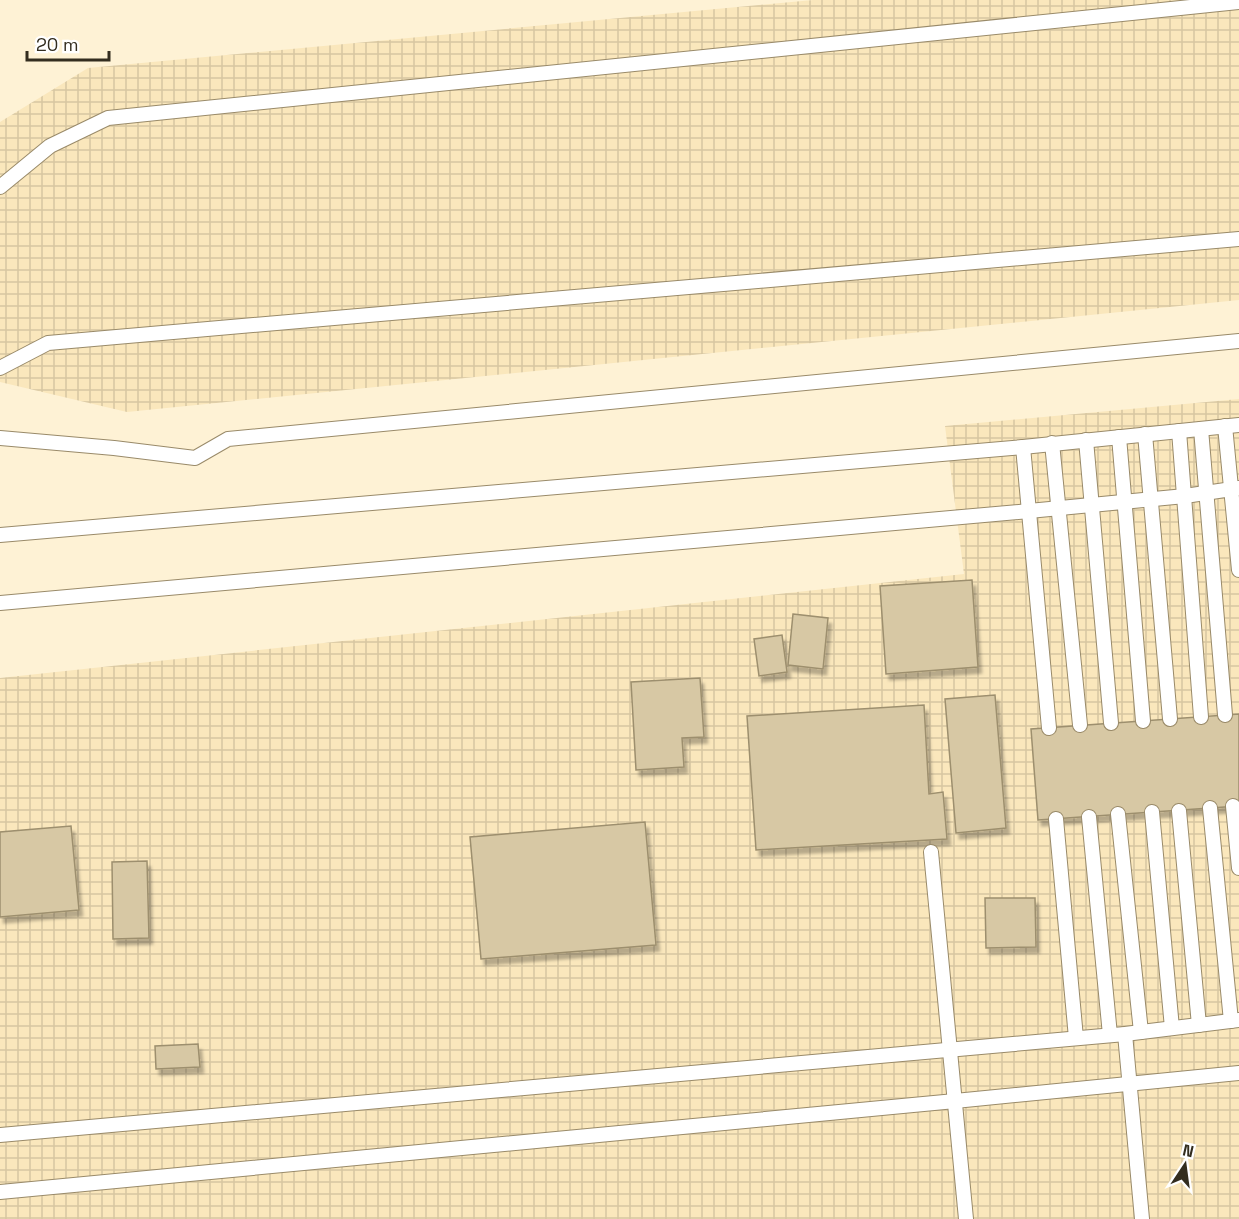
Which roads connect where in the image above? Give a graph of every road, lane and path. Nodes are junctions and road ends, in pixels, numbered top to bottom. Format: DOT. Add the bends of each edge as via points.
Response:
graph roads {
  1 [pos="1239,2"];
  2 [pos="0,187"];
  3 [pos="1239,239"];
  4 [pos="1239,341"];
  5 [pos="0,368"];
  6 [pos="1232,425"];
  7 [pos="1201,429"];
  8 [pos="1179,431"];
  9 [pos="1145,434"];
  10 [pos="1119,437"];
  11 [pos="0,438"];
  12 [pos="1086,440"];
  13 [pos="1052,443"];
  14 [pos="1023,447"];
  15 [pos="1235,488"];
  16 [pos="1207,492"];
  17 [pos="1185,496"];
  18 [pos="1151,499"];
  19 [pos="1125,501"];
  20 [pos="1092,504"];
  21 [pos="1058,508"];
  22 [pos="1029,511"];
  23 [pos="0,535"];
  24 [pos="1239,570"];
  25 [pos="0,603"];
  26 [pos="1225,715"];
  27 [pos="1201,717"];
  28 [pos="1170,719"];
  29 [pos="1143,721"];
  30 [pos="1111,723"];
  31 [pos="1080,725"];
  32 [pos="1048,728"];
  33 [pos="1233,807"];
  34 [pos="1210,808"];
  35 [pos="1179,811"];
  36 [pos="1152,812"];
  37 [pos="1119,814"];
  38 [pos="1089,817"];
  39 [pos="1056,819"];
  40 [pos="931,852"];
  41 [pos="1239,868"];
  42 [pos="1235,1021"];
  43 [pos="1199,1025"];
  44 [pos="1172,1028"];
  45 [pos="1141,1032"];
  46 [pos="1125,1034"];
  47 [pos="1110,1035"];
  48 [pos="1076,1038"];
  49 [pos="950,1049"];
  50 [pos="1239,1073"];
  51 [pos="1130,1084"];
  52 [pos="955,1101"];
  53 [pos="0,1135"];
  54 [pos="0,1192"];
  55 [pos="966,1219"];
  56 [pos="1142,1219"];
  1 -- 2 [label="lane" via="108,118 50,146"];
  3 -- 5 [label="lane" via="48,343"];
  4 -- 11 [label="lane" via="228,439 195,458"];
  6 -- 7 [label="lane"];
  6 -- 15 [label="lane"];
  7 -- 8 [label="lane"];
  7 -- 16 [label="lane"];
  8 -- 9 [label="lane"];
  8 -- 17 [label="lane"];
  9 -- 10 [label="lane"];
  9 -- 18 [label="lane"];
  10 -- 12 [label="lane"];
  10 -- 19 [label="lane"];
  12 -- 13 [label="lane"];
  12 -- 20 [label="lane"];
  13 -- 14 [label="lane"];
  13 -- 21 [label="lane"];
  14 -- 22 [label="lane"];
  14 -- 23 [label="lane"];
  15 -- 16 [label="lane"];
  15 -- 24 [label="lane"];
  16 -- 17 [label="lane"];
  16 -- 26 [label="lane"];
  17 -- 18 [label="lane"];
  17 -- 27 [label="lane"];
  18 -- 19 [label="lane"];
  18 -- 28 [label="lane"];
  19 -- 20 [label="lane"];
  19 -- 29 [label="lane"];
  20 -- 21 [label="lane"];
  20 -- 30 [label="lane"];
  21 -- 22 [label="lane"];
  21 -- 31 [label="lane"];
  22 -- 25 [label="lane"];
  22 -- 32 [label="lane"];
  33 -- 41 [label="lane"];
  34 -- 42 [label="lane"];
  35 -- 43 [label="lane"];
  36 -- 44 [label="lane"];
  37 -- 45 [label="lane"];
  38 -- 47 [label="lane"];
  39 -- 48 [label="lane"];
  40 -- 49 [label="lane"];
  42 -- 43 [label="lane"];
  43 -- 44 [label="lane"];
  44 -- 45 [label="lane"];
  45 -- 46 [label="lane"];
  46 -- 47 [label="lane"];
  46 -- 51 [label="lane"];
  47 -- 48 [label="lane"];
  48 -- 49 [label="lane"];
  49 -- 52 [label="lane"];
  49 -- 53 [label="lane"];
  50 -- 51 [label="lane"];
  51 -- 52 [label="lane"];
  51 -- 56 [label="lane"];
  52 -- 54 [label="lane"];
  52 -- 55 [label="lane"];
}
